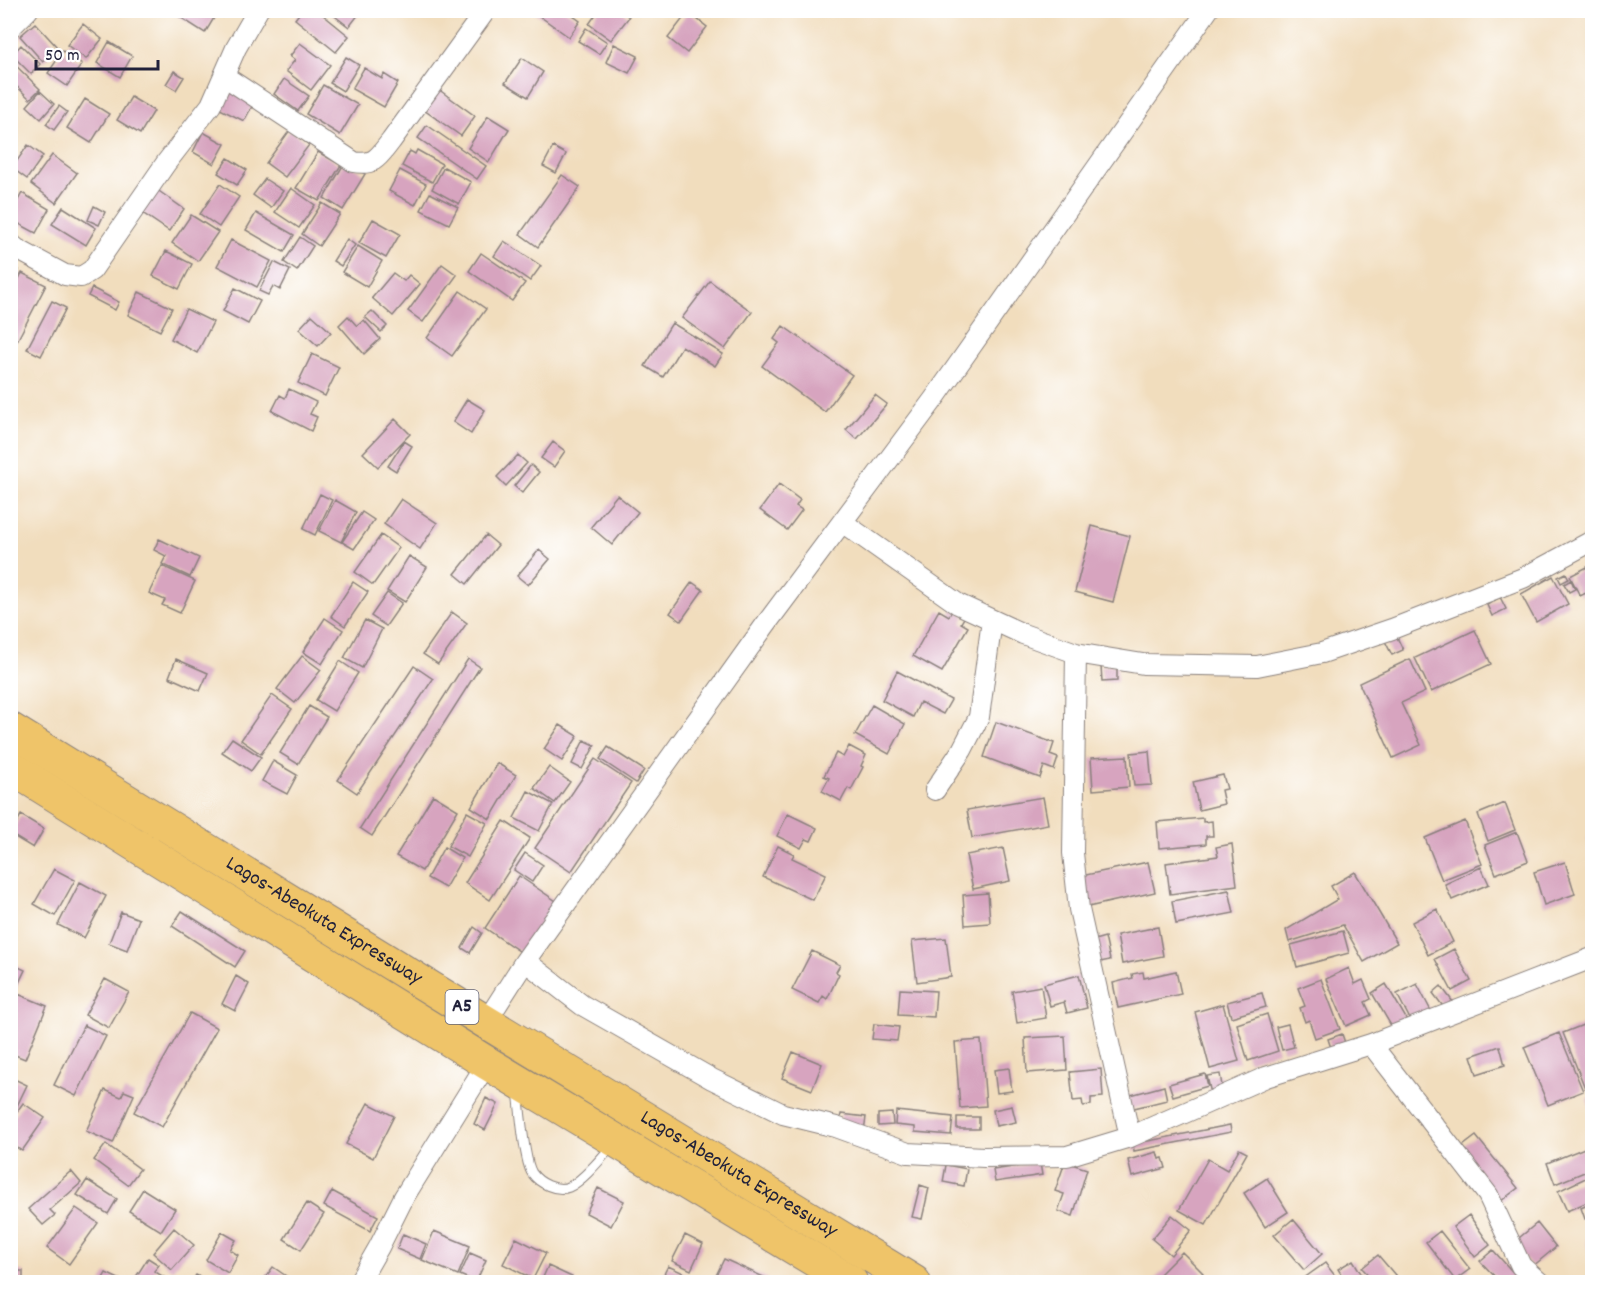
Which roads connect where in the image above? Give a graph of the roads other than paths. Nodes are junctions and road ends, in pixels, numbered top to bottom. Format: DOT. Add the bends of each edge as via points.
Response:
graph roads {
  1 [pos="28,10"];
  2 [pos="258,10"];
  3 [pos="486,10"];
  4 [pos="1208,10"];
  5 [pos="10,28"];
  6 [pos="224,76"];
  7 [pos="10,243"];
  8 [pos="842,522"];
  9 [pos="1593,541"];
  10 [pos="992,620"];
  11 [pos="1076,653"];
  12 [pos="10,729"];
  13 [pos="10,767"];
  14 [pos="935,790"];
  15 [pos="1593,958"];
  16 [pos="525,961"];
  17 [pos="486,1022"];
  18 [pos="1371,1044"];
  19 [pos="487,1063"];
  20 [pos="517,1081"];
  21 [pos="1130,1137"];
  22 [pos="617,1141"];
  23 [pos="359,1282"];
  24 [pos="851,1282"];
  25 [pos="914,1282"];
  26 [pos="1539,1282"];
  1 -- 5 [label="street"];
  2 -- 6 [label="street"];
  3 -- 6 [label="street" via="391,141 369,163 354,162"];
  4 -- 8 [label="street" via="934,399"];
  6 -- 7 [label="street" via="211,105 92,270 81,277 65,275"];
  8 -- 10 [label="street" via="958,604"];
  8 -- 16 [label="street"];
  9 -- 11 [label="street" via="1523,578 1322,653 1257,666 1143,664"];
  10 -- 11 [label="street"];
  10 -- 14 [label="street" via="979,717"];
  11 -- 21 [label="street" via="1073,854 1079,909"];
  12 -- 17 [label="highway, Lagos-Abeokuta Expressway / A5"];
  13 -- 19 [label="highway, Lagos-Abeokuta Expressway / A5"];
  15 -- 18 [label="street"];
  16 -- 17 [label="street"];
  16 -- 21 [label="street" via="582,1005 712,1079 783,1114 836,1127 908,1153 984,1157 1067,1155"];
  17 -- 25 [label="highway, Lagos-Abeokuta Expressway / A5"];
  18 -- 21 [label="street" via="1266,1077"];
  18 -- 26 [label="street" via="1488,1195 1521,1266"];
  19 -- 20 [label="highway, Lagos-Abeokuta Expressway / A5"];
  19 -- 23 [label="street" via="404,1197"];
  20 -- 22 [label="highway, Lagos-Abeokuta Expressway / A5"];
  20 -- 22 [label="lane" via="531,1172 547,1185 569,1187"];
  22 -- 24 [label="highway, Lagos-Abeokuta Expressway / A5"];
}
